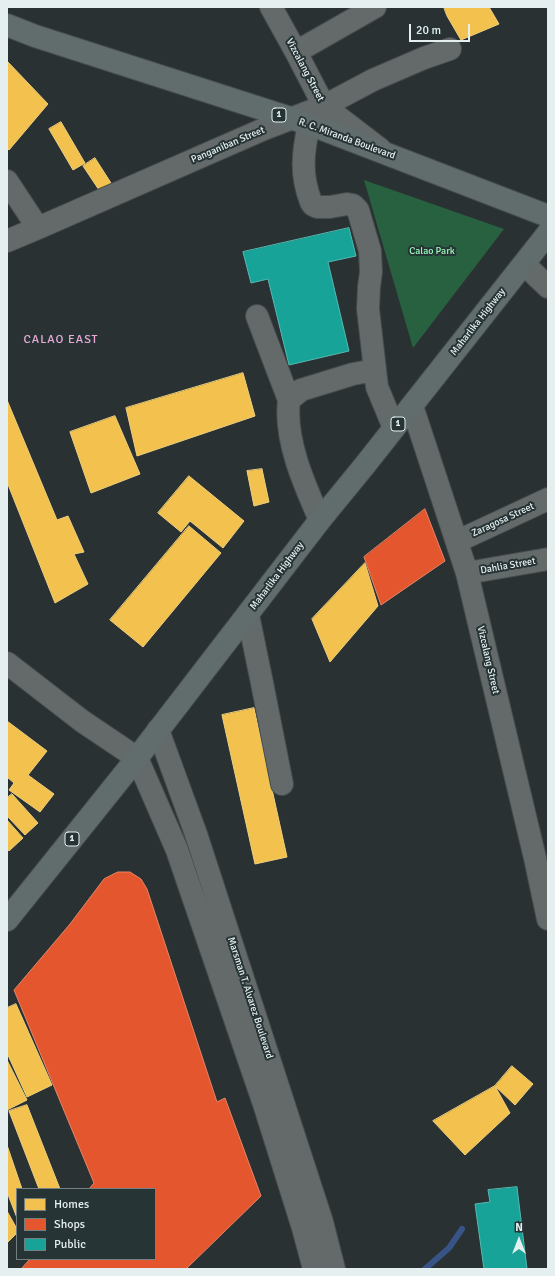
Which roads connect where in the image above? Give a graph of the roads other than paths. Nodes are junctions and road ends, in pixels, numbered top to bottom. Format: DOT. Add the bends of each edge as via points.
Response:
graph roads {
  1 [pos="271,7"];
  2 [pos="375,7"];
  3 [pos="7,25"];
  4 [pos="450,49"];
  5 [pos="296,52"];
  6 [pos="324,106"];
  7 [pos="300,122"];
  8 [pos="386,154"];
  9 [pos="7,181"];
  10 [pos="548,216"];
  11 [pos="38,228"];
  12 [pos="548,233"];
  13 [pos="7,241"];
  14 [pos="524,264"];
  15 [pos="548,287"];
  16 [pos="257,316"];
  17 [pos="375,370"];
  18 [pos="289,400"];
  19 [pos="412,406"];
  20 [pos="394,428"];
  21 [pos="548,499"];
  22 [pos="320,520"];
  23 [pos="458,541"];
  24 [pos="548,559"];
  25 [pos="468,573"];
  26 [pos="248,615"];
  27 [pos="7,663"];
  28 [pos="158,730"];
  29 [pos="137,758"];
  30 [pos="282,784"];
  31 [pos="542,856"];
  32 [pos="548,919"];
  33 [pos="7,920"];
  34 [pos="314,1269"];
  35 [pos="334,1269"];
  1 -- 5 [label="street, Vizcalang Street"];
  2 -- 5 [label="street"];
  3 -- 7 [label="main road, R. C. Miranda Boulevard / 1"];
  4 -- 6 [label="street, Panganiban Street" via="373,80"];
  5 -- 6 [label="street, Vizcalang Street"];
  6 -- 7 [label="street, Panganiban Street"];
  6 -- 8 [label="street, Vizcalang Street"];
  7 -- 8 [label="main road, R. C. Miranda Boulevard / 1"];
  7 -- 11 [label="street, Panganiban Street" via="264,129"];
  7 -- 17 [label="street" via="304,175 310,202 317,207 353,205 358,210 371,263 368,309"];
  8 -- 10 [label="main road, R. C. Miranda Boulevard / 1"];
  9 -- 11 [label="street"];
  11 -- 13 [label="street, Panganiban Street"];
  12 -- 14 [label="main road, Maharlika Highway / 1"];
  14 -- 15 [label="street"];
  14 -- 19 [label="main road, Maharlika Highway / 1"];
  16 -- 18 [label="street"];
  17 -- 18 [label="street" via="301,390"];
  17 -- 20 [label="street" via="377,387"];
  18 -- 22 [label="street" via="287,413 294,453 302,480"];
  19 -- 20 [label="main road, Maharlika Highway / 1"];
  19 -- 23 [label="street, Vizcalang Street"];
  20 -- 22 [label="main road, Maharlika Highway / 1"];
  21 -- 23 [label="street, Zaragosa Street"];
  22 -- 26 [label="main road, Maharlika Highway / 1"];
  23 -- 25 [label="street, Vizcalang Street"];
  24 -- 25 [label="street, Dahlia Street"];
  25 -- 31 [label="street, Vizcalang Street"];
  26 -- 28 [label="main road, Maharlika Highway / 1"];
  26 -- 30 [label="street"];
  27 -- 29 [label="street" via="82,721"];
  28 -- 29 [label="main road, Maharlika Highway / 1"];
  28 -- 35 [label="street, Marsman T. Alvarez Boulevard" via="199,842 322,1222"];
  29 -- 33 [label="main road, Maharlika Highway / 1"];
  29 -- 34 [label="street, Marsman T. Alvarez Boulevard" via="183,864 264,1104"];
  31 -- 32 [label="street, Vizcalang Street"];
}
